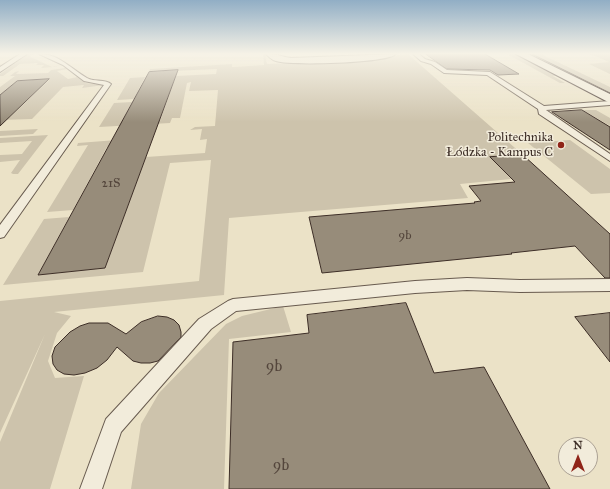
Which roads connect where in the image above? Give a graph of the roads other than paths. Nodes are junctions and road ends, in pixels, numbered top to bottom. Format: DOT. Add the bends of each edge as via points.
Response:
graph roads {
  1 [pos="82,77"];
  2 [pos="494,77"];
  3 [pos="566,77"];
  4 [pos="610,99"];
  5 [pos="610,103"];
  6 [pos="542,108"];
  7 [pos="610,158"];
  8 [pos="0,234"];
  9 [pos="610,285"];
  10 [pos="91,489"];
  1 -- 8 [label="lane" via="108,84"];
  2 -- 6 [label="lane"];
  3 -- 4 [label="street"];
  5 -- 6 [label="lane"];
  6 -- 7 [label="lane" via="542,112"];
  9 -- 10 [label="lane" via="467,284 233,305 205,324 114,426"];
}
